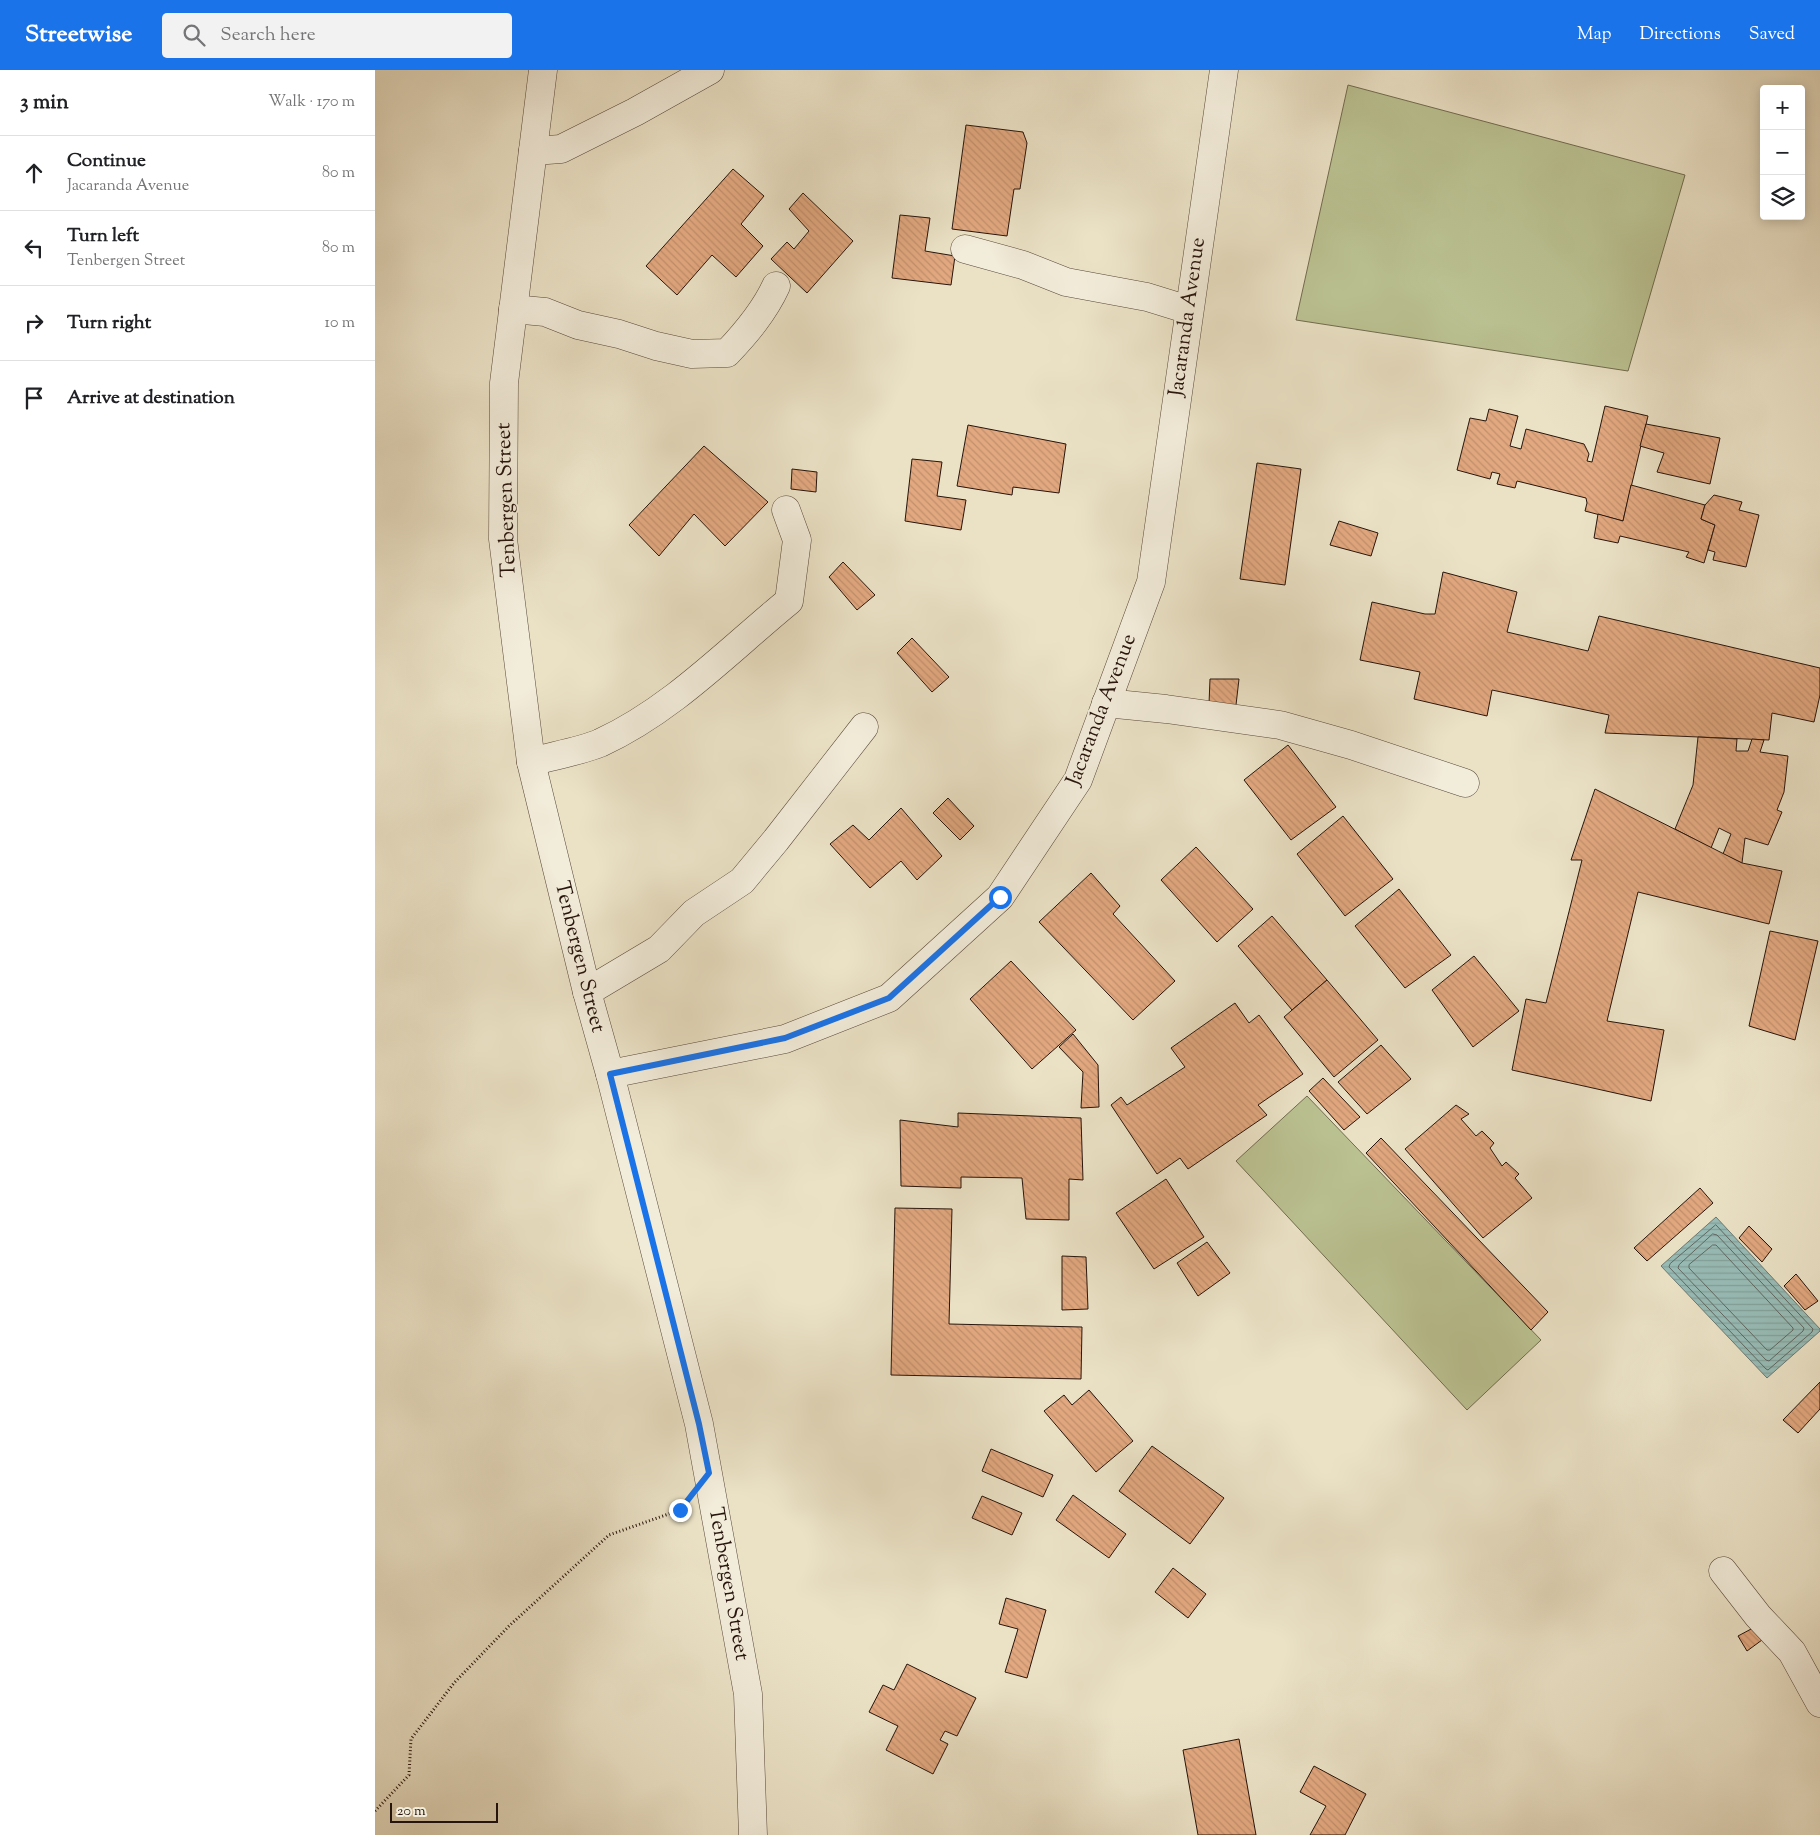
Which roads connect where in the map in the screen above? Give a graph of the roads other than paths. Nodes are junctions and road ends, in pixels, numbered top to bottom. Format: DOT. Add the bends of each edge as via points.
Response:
graph roads {
  1 [pos="543,70"];
  2 [pos="710,70"];
  3 [pos="1224,70"];
  4 [pos="533,151"];
  5 [pos="965,249"];
  6 [pos="776,286"];
  7 [pos="513,308"];
  8 [pos="1189,310"];
  9 [pos="786,510"];
  10 [pos="1106,702"];
  11 [pos="864,726"];
  12 [pos="531,762"];
  13 [pos="1465,783"];
  14 [pos="587,992"];
  15 [pos="610,1074"];
  16 [pos="1723,1571"];
  17 [pos="1820,1703"];
  18 [pos="753,1835"];
  1 -- 4 [label="street, Tenbergen Street"];
  2 -- 4 [label="street" via="561,149"];
  3 -- 8 [label="street, Jacaranda Avenue"];
  4 -- 7 [label="street, Tenbergen Street"];
  5 -- 8 [label="street" via="1023,265 1066,282 1147,297"];
  6 -- 7 [label="street" via="768,303 727,354 692,354 579,325 545,312"];
  7 -- 12 [label="street, Tenbergen Street" via="504,383 503,539"];
  8 -- 10 [label="street, Jacaranda Avenue" via="1151,582"];
  9 -- 12 [label="street" via="797,540 789,600 661,708 599,743"];
  10 -- 13 [label="street" via="1280,725"];
  10 -- 15 [label="street, Jacaranda Avenue" via="1078,780 1000,897 889,998 785,1038"];
  11 -- 14 [label="street" via="741,881 694,913 659,948"];
  12 -- 14 [label="street, Tenbergen Street"];
  14 -- 15 [label="street, Tenbergen Street"];
  15 -- 18 [label="street, Tenbergen Street" via="709,1473 748,1694"];
  16 -- 17 [label="street" via="1758,1616 1793,1652"];
}
